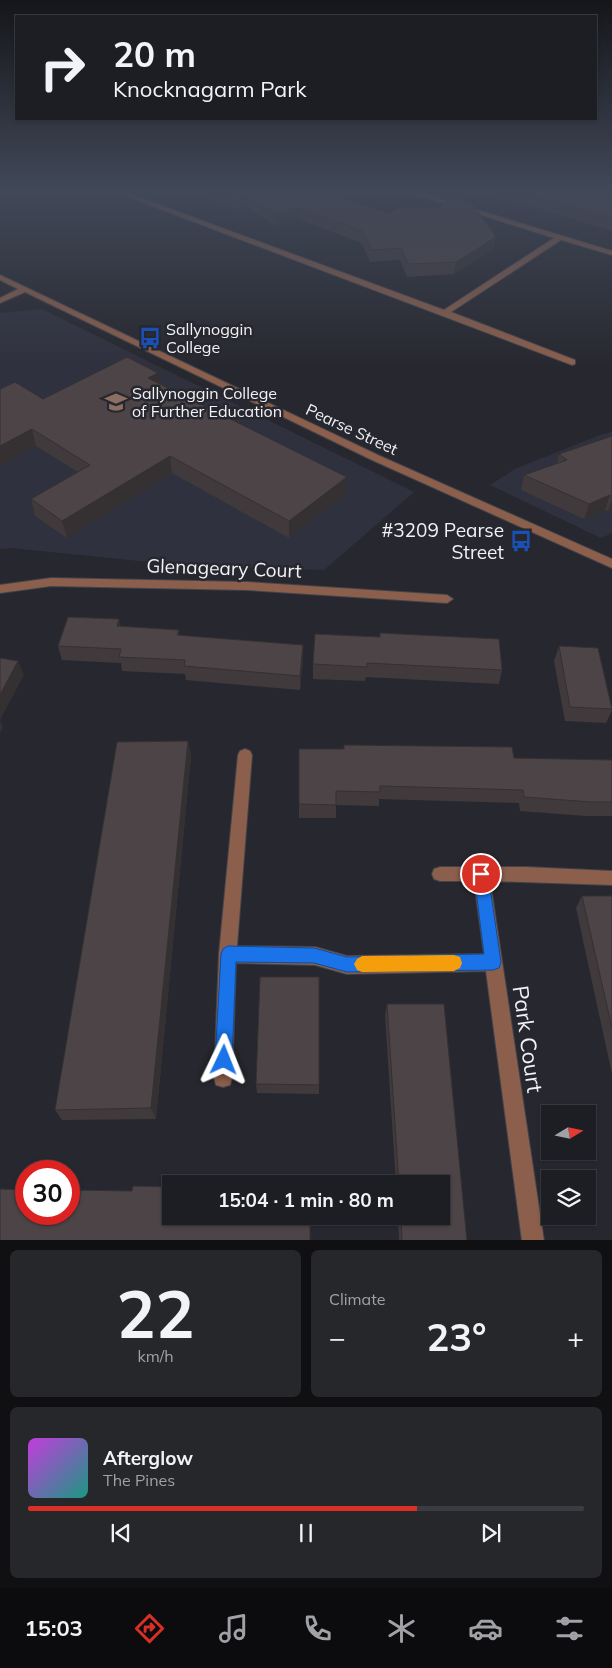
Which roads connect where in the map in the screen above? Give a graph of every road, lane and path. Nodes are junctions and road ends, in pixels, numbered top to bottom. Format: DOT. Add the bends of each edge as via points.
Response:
graph roads {
  1 [pos="274,250"];
  2 [pos="540,250"];
  3 [pos="0,277"];
  4 [pos="24,289"];
  5 [pos="0,302"];
  6 [pos="444,313"];
  7 [pos="572,362"];
  8 [pos="612,564"];
  9 [pos="0,589"];
  10 [pos="447,599"];
  11 [pos="245,755"];
  12 [pos="440,874"];
  13 [pos="481,874"];
  14 [pos="612,878"];
  15 [pos="228,954"];
  16 [pos="493,962"];
  17 [pos="223,1078"];
  18 [pos="533,1240"];
  1 -- 6 [label="street"];
  2 -- 6 [label="street"];
  3 -- 4 [label="street, Pearse Street"];
  4 -- 5 [label="street"];
  4 -- 8 [label="street, Pearse Street" via="376,458"];
  6 -- 7 [label="street"];
  9 -- 10 [label="street, Glenageary Court" via="52,582 228,586"];
  11 -- 15 [label="street"];
  12 -- 13 [label="street"];
  13 -- 14 [label="street"];
  13 -- 16 [label="street, Park Court"];
  15 -- 16 [label="street" via="314,956 347,965"];
  15 -- 17 [label="street"];
  16 -- 18 [label="street, Park Court"];
}
